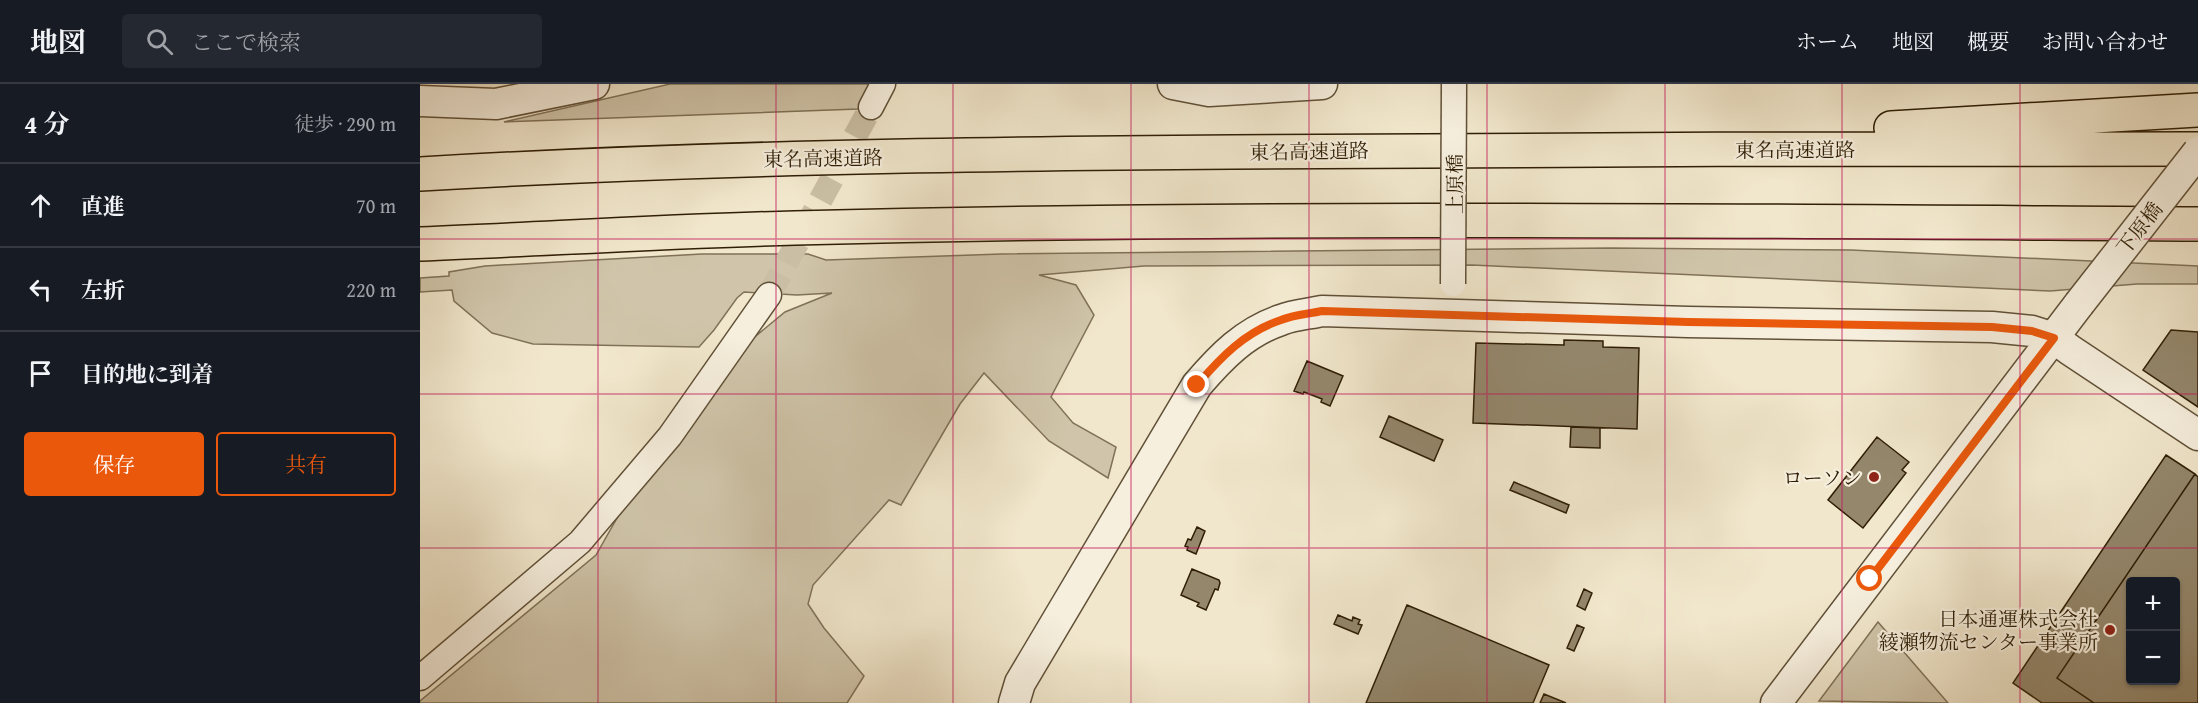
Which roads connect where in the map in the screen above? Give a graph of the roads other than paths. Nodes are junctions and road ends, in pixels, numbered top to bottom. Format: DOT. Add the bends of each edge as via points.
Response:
graph roads {
  1 [pos="449,84"];
  2 [pos="594,84"];
  3 [pos="883,84"];
  4 [pos="1173,84"];
  5 [pos="1322,84"];
  6 [pos="1455,84"];
  7 [pos="420,92"];
  8 [pos="420,101"];
  9 [pos="871,107"];
  10 [pos="2198,110"];
  11 [pos="1530,149"];
  12 [pos="2198,151"];
  13 [pos="420,174"];
  14 [pos="1547,219"];
  15 [pos="2198,224"];
  16 [pos="2198,241"];
  17 [pos="420,244"];
  18 [pos="769,295"];
  19 [pos="1455,314"];
  20 [pos="2054,338"];
  21 [pos="2198,435"];
  22 [pos="420,678"];
  23 [pos="1014,703"];
  24 [pos="1776,703"];
  1 -- 7 [label="street"];
  2 -- 8 [label="street" via="496,104"];
  3 -- 9 [label="street"];
  4 -- 5 [label="street" via="1209,91"];
  6 -- 19 [label="street, 上原橋, bridge"];
  10 -- 11 [label="highway"];
  11 -- 12 [label="highway, 東名高速道路"];
  11 -- 13 [label="highway, 東名高速道路" via="821,158"];
  12 -- 20 [label="street, 下原橋, bridge"];
  14 -- 15 [label="highway"];
  14 -- 16 [label="highway" via="1717,232"];
  14 -- 17 [label="highway" via="803,228"];
  18 -- 22 [label="street" via="670,436 580,542"];
  19 -- 20 [label="street" via="1992,327 2032,331"];
  19 -- 23 [label="street" via="1322,311 1281,320 1246,337 1220,358 1197,385 1020,682"];
  20 -- 21 [label="street"];
  20 -- 24 [label="street, 下原橋"];
}
